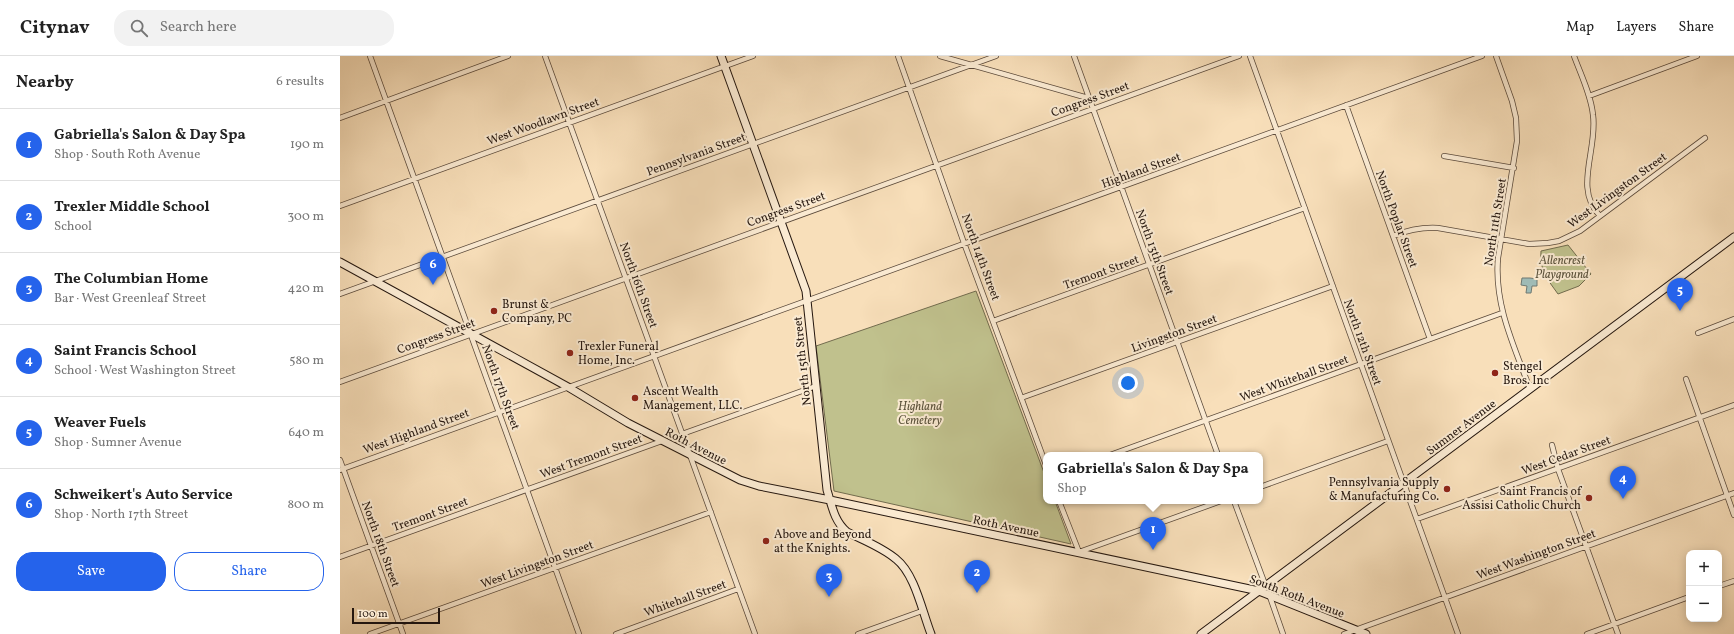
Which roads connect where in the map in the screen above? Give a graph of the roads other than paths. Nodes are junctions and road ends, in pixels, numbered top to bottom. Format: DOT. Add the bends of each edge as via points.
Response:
graph roads {
  1 [pos="370,56"];
  2 [pos="508,56"];
  3 [pos="546,56"];
  4 [pos="721,56"];
  5 [pos="753,56"];
  6 [pos="898,56"];
  7 [pos="940,56"];
  8 [pos="996,56"];
  9 [pos="1074,56"];
  10 [pos="1239,56"];
  11 [pos="1250,56"];
  12 [pos="1482,56"];
  13 [pos="1496,56"];
  14 [pos="1574,56"];
  15 [pos="1697,56"];
  16 [pos="972,65"];
  17 [pos="725,66"];
  18 [pos="909,88"];
  19 [pos="1589,96"];
  20 [pos="1088,98"];
  21 [pos="386,101"];
  22 [pos="1346,105"];
  23 [pos="1092,109"];
  24 [pos="340,118"];
  25 [pos="570,122"];
  26 [pos="1277,131"];
  27 [pos="1705,138"];
  28 [pos="753,144"];
  29 [pos="1444,156"];
  30 [pos="937,165"];
  31 [pos="1514,168"];
  32 [pos="414,179"];
  33 [pos="1121,188"];
  34 [pos="598,200"];
  35 [pos="340,206"];
  36 [pos="1305,208"];
  37 [pos="1600,216"];
  38 [pos="781,221"];
  39 [pos="1393,236"];
  40 [pos="1734,237"];
  41 [pos="1502,240"];
  42 [pos="964,243"];
  43 [pos="442,256"];
  44 [pos="340,262"];
  45 [pos="1149,265"];
  46 [pos="626,277"];
  47 [pos="374,281"];
  48 [pos="1332,286"];
  49 [pos="340,294"];
  50 [pos="806,300"];
  51 [pos="1502,313"];
  52 [pos="1734,319"];
  53 [pos="993,321"];
  54 [pos="471,333"];
  55 [pos="1698,333"];
  56 [pos="1430,339"];
  57 [pos="1177,342"];
  58 [pos="654,356"];
  59 [pos="1361,364"];
  60 [pos="1686,379"];
  61 [pos="340,382"];
  62 [pos="816,386"];
  63 [pos="568,387"];
  64 [pos="1530,389"];
  65 [pos="1022,398"];
  66 [pos="1734,405"];
  67 [pos="499,412"];
  68 [pos="1700,417"];
  69 [pos="1205,420"];
  70 [pos="682,434"];
  71 [pos="662,441"];
  72 [pos="1388,441"];
  73 [pos="1552,445"];
  74 [pos="1118,452"];
  75 [pos="1217,452"];
  76 [pos="689,455"];
  77 [pos="1043,457"];
  78 [pos="340,460"];
  79 [pos="342,469"];
  80 [pos="1558,469"];
  81 [pos="1404,483"];
  82 [pos="1263,486"];
  83 [pos="526,490"];
  84 [pos="1734,493"];
  85 [pos="1727,495"];
  86 [pos="830,500"];
  87 [pos="1060,504"];
  88 [pos="1213,504"];
  89 [pos="1235,504"];
  90 [pos="710,512"];
  91 [pos="1734,515"];
  92 [pos="1417,519"];
  93 [pos="370,546"];
  94 [pos="1586,546"];
  95 [pos="1079,552"];
  96 [pos="340,557"];
  97 [pos="555,568"];
  98 [pos="1734,581"];
  99 [pos="1722,585"];
  100 [pos="1265,586"];
  101 [pos="738,589"];
  102 [pos="1259,591"];
  103 [pos="1270,596"];
  104 [pos="1445,598"];
  105 [pos="1686,598"];
  106 [pos="922,611"];
  107 [pos="399,624"];
  108 [pos="1614,624"];
  109 [pos="1355,630"];
  110 [pos="370,634"];
  111 [pos="403,634"];
  112 [pos="579,634"];
  113 [pos="616,634"];
  114 [pos="755,634"];
  115 [pos="858,634"];
  116 [pos="931,634"];
  117 [pos="1201,634"];
  118 [pos="1283,634"];
  119 [pos="1344,634"];
  120 [pos="1366,634"];
  121 [pos="1458,634"];
  122 [pos="1587,634"];
  123 [pos="1618,634"];
  1 -- 21 [label="street, North 17th Street"];
  2 -- 21 [label="street"];
  3 -- 25 [label="street, North 16th Street"];
  4 -- 17 [label="main road, North 15th Street"];
  5 -- 17 [label="street, West Woodlawn Street"];
  6 -- 18 [label="street, North 14th Street"];
  7 -- 16 [label="street"];
  8 -- 16 [label="street, Pennsylvania Street"];
  9 -- 20 [label="street, North 13th Street"];
  10 -- 23 [label="street, Congress Street"];
  11 -- 26 [label="street, North 12th Street"];
  12 -- 22 [label="street, Highland Street"];
  13 -- 31 [label="street, North 11th Street" via="1516,118 1518,140"];
  14 -- 19 [label="street"];
  15 -- 19 [label="street"];
  16 -- 18 [label="street, Pennsylvania Street"];
  16 -- 20 [label="street"];
  17 -- 25 [label="street, West Woodlawn Street"];
  17 -- 28 [label="main road, North 15th Street"];
  18 -- 28 [label="street, Pennsylvania Street"];
  18 -- 30 [label="street, North 14th Street"];
  19 -- 37 [label="street" via="1594,128 1586,190 1591,205"];
  20 -- 23 [label="street, North 13th Street"];
  21 -- 24 [label="street"];
  21 -- 32 [label="street, North 17th Street"];
  22 -- 26 [label="street, Highland Street"];
  22 -- 39 [label="street, North Poplar Street"];
  23 -- 30 [label="street, Congress Street"];
  23 -- 33 [label="street, North 13th Street"];
  25 -- 32 [label="street, West Woodlawn Street"];
  25 -- 34 [label="street, North 16th Street"];
  26 -- 33 [label="street, Highland Street"];
  26 -- 36 [label="street, North 12th Street"];
  27 -- 37 [label="street, West Livingston Street"];
  28 -- 34 [label="street, Pennsylvania Street"];
  28 -- 38 [label="main road, North 15th Street"];
  29 -- 31 [label="street"];
  30 -- 38 [label="street, Congress Street"];
  30 -- 42 [label="street, North 14th Street"];
  31 -- 41 [label="street, North 11th Street"];
  32 -- 35 [label="street, West Woodlawn Street"];
  32 -- 43 [label="street, North 17th Street"];
  33 -- 42 [label="street, Highland Street"];
  33 -- 45 [label="street, North 13th Street"];
  34 -- 43 [label="street, Pennsylvania Street"];
  34 -- 46 [label="street, North 16th Street"];
  36 -- 45 [label="street, Tremont Street"];
  36 -- 48 [label="street, North 12th Street"];
  37 -- 41 [label="street, West Livingston Street" via="1580,231 1559,241 1529,244"];
  38 -- 46 [label="street, Congress Street"];
  38 -- 50 [label="main road, North 15th Street" via="806,291"];
  39 -- 41 [label="street, West Livingston Street" via="1427,227"];
  39 -- 56 [label="street, North Poplar Street"];
  40 -- 64 [label="main road, Sumner Avenue"];
  41 -- 51 [label="street, North 11th Street" via="1497,273"];
  42 -- 50 [label="street, Highland Street"];
  42 -- 53 [label="street, North 14th Street"];
  43 -- 47 [label="street, Pennsylvania Street"];
  43 -- 54 [label="street, North 17th Street"];
  44 -- 47 [label="main road, Roth Avenue"];
  45 -- 53 [label="street, Tremont Street"];
  45 -- 57 [label="street, North 13th Street"];
  46 -- 54 [label="street, Congress Street"];
  46 -- 58 [label="street, North 16th Street"];
  47 -- 49 [label="street, Pennsylvania Street"];
  47 -- 54 [label="main road, Roth Avenue"];
  48 -- 57 [label="street, Livingston Street"];
  48 -- 59 [label="street, North 12th Street"];
  50 -- 58 [label="street"];
  50 -- 62 [label="main road, North 15th Street"];
  51 -- 56 [label="street, West Whitehall Street"];
  51 -- 64 [label="street, North 11th Street"];
  52 -- 55 [label="street"];
  53 -- 65 [label="street, North 14th Street"];
  54 -- 61 [label="street, Congress Street"];
  54 -- 63 [label="main road, Roth Avenue"];
  54 -- 67 [label="street, North 17th Street"];
  56 -- 59 [label="street, West Whitehall Street"];
  57 -- 65 [label="street, Livingston Street"];
  57 -- 69 [label="street, North 13th Street"];
  58 -- 63 [label="street"];
  58 -- 70 [label="street, North 16th Street"];
  59 -- 69 [label="street, West Whitehall Street"];
  59 -- 72 [label="street, North 12th Street"];
  60 -- 68 [label="street"];
  62 -- 70 [label="street"];
  62 -- 86 [label="main road, North 15th Street"];
  63 -- 67 [label="street"];
  63 -- 71 [label="main road, Roth Avenue"];
  64 -- 81 [label="main road, Sumner Avenue"];
  65 -- 77 [label="street, North 14th Street"];
  66 -- 68 [label="street, West Cedar Street"];
  67 -- 79 [label="street, West Highland Street"];
  67 -- 83 [label="street, North 17th Street"];
  68 -- 80 [label="street, West Cedar Street"];
  68 -- 85 [label="street"];
  69 -- 74 [label="street"];
  69 -- 75 [label="street, North 13th Street"];
  70 -- 76 [label="street, North 16th Street"];
  71 -- 76 [label="main road, Roth Avenue"];
  71 -- 83 [label="street, West Tremont Street"];
  72 -- 81 [label="street, North 12th Street"];
  72 -- 82 [label="street"];
  73 -- 80 [label="street"];
  76 -- 86 [label="main road, Roth Avenue" via="745,482"];
  76 -- 90 [label="street, North 16th Street"];
  78 -- 79 [label="street, North 18th Street"];
  79 -- 93 [label="street, North 18th Street"];
  80 -- 92 [label="street, West Cedar Street"];
  80 -- 94 [label="street"];
  81 -- 92 [label="street, North 12th Street"];
  81 -- 100 [label="main road, Sumner Avenue"];
  83 -- 93 [label="street, Tremont Street"];
  83 -- 97 [label="street, North 17th Street"];
  84 -- 85 [label="street, West Washington Street"];
  85 -- 91 [label="street"];
  85 -- 94 [label="street, West Washington Street"];
  86 -- 95 [label="main road, Roth Avenue"];
  86 -- 106 [label="main road, North 15th Street" via="841,527 889,553 902,565 911,580"];
  87 -- 95 [label="street"];
  88 -- 95 [label="street"];
  89 -- 100 [label="street"];
  90 -- 97 [label="street, West Livingston Street"];
  90 -- 101 [label="street, North 16th Street"];
  92 -- 104 [label="street, North 12th Street"];
  93 -- 96 [label="street, Tremont Street"];
  93 -- 107 [label="street, North 18th Street"];
  94 -- 104 [label="street, West Washington Street"];
  94 -- 108 [label="street"];
  95 -- 102 [label="main road, South Roth Avenue"];
  97 -- 107 [label="street, West Livingston Street"];
  97 -- 112 [label="street, North 17th Street"];
  98 -- 99 [label="street"];
  100 -- 102 [label="main road, Sumner Avenue"];
  100 -- 103 [label="street"];
  101 -- 113 [label="street, Whitehall Street"];
  101 -- 114 [label="street, North 16th Street"];
  102 -- 103 [label="main road, South Roth Avenue"];
  102 -- 117 [label="main road, Sumner Avenue"];
  103 -- 109 [label="main road, South Roth Avenue"];
  103 -- 118 [label="street"];
  104 -- 109 [label="street, West Washington Street"];
  104 -- 121 [label="street, North 12th Street"];
  105 -- 108 [label="street"];
  106 -- 115 [label="street"];
  106 -- 116 [label="main road, North 15th Street"];
  107 -- 110 [label="street, West Livingston Street"];
  107 -- 111 [label="street, North 18th Street"];
  108 -- 122 [label="street"];
  108 -- 123 [label="street"];
  109 -- 119 [label="street, West Washington Street"];
  109 -- 120 [label="main road, South Roth Avenue"];
}
